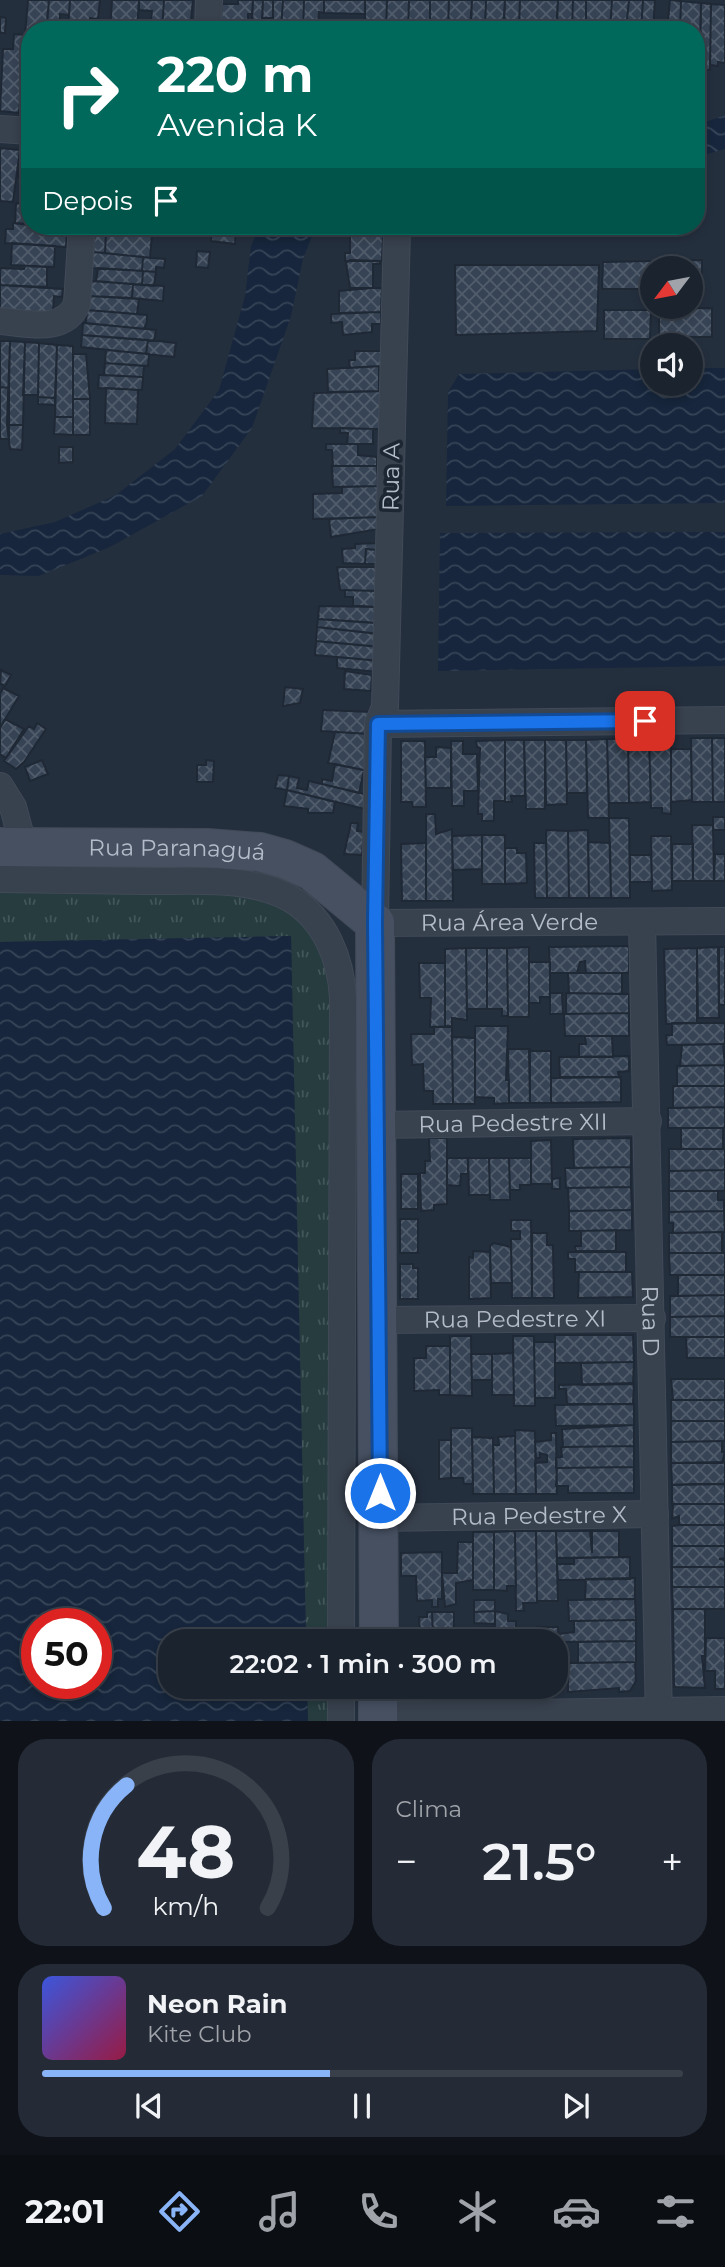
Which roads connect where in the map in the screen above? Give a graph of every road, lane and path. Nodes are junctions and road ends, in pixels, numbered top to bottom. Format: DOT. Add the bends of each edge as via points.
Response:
graph roads {
  1 [pos="209,0"];
  2 [pos="208,21"];
  3 [pos="0,129"];
  4 [pos="21,130"];
  5 [pos="81,235"];
  6 [pos="397,235"];
  7 [pos="0,321"];
  8 [pos="725,720"];
  9 [pos="378,724"];
  10 [pos="0,786"];
  11 [pos="12,847"];
  12 [pos="0,879"];
  13 [pos="725,921"];
  14 [pos="642,922"];
  15 [pos="375,923"];
  16 [pos="648,1121"];
  17 [pos="378,1125"];
  18 [pos="652,1318"];
  19 [pos="379,1320"];
  20 [pos="655,1514"];
  21 [pos="380,1518"];
  22 [pos="341,1629"];
  23 [pos="379,1629"];
  24 [pos="341,1699"];
  25 [pos="378,1708"];
  26 [pos="725,1710"];
  27 [pos="659,1715"];
  28 [pos="341,1721"];
  1 -- 2 [label="street"];
  3 -- 4 [label="street"];
  5 -- 7 [label="street" via="77,304 66,320 49,325"];
  6 -- 9 [label="street, Rua A" via="385,707"];
  8 -- 9 [label="street"];
  9 -- 15 [label="street"];
  10 -- 11 [label="street, Rua Paranaguá" via="13,807"];
  11 -- 15 [label="main road, Rua Paranaguá" via="260,852 312,871"];
  12 -- 22 [label="street" via="226,883 265,888 292,900 327,936 336,956 343,998"];
  13 -- 14 [label="street, Rua Área Verde"];
  14 -- 15 [label="street, Rua Área Verde"];
  14 -- 16 [label="street, Rua D"];
  15 -- 17 [label="main road"];
  16 -- 17 [label="street, Rua Pedestre XII"];
  16 -- 18 [label="street, Rua D"];
  17 -- 19 [label="main road"];
  18 -- 19 [label="street, Rua Pedestre XI"];
  18 -- 20 [label="street, Rua D"];
  19 -- 21 [label="main road"];
  20 -- 21 [label="street, Rua Pedestre X"];
  20 -- 27 [label="street, Rua D"];
  21 -- 23 [label="main road"];
  24 -- 28 [label="street"];
  25 -- 27 [label="street"];
  26 -- 27 [label="street"];
}
